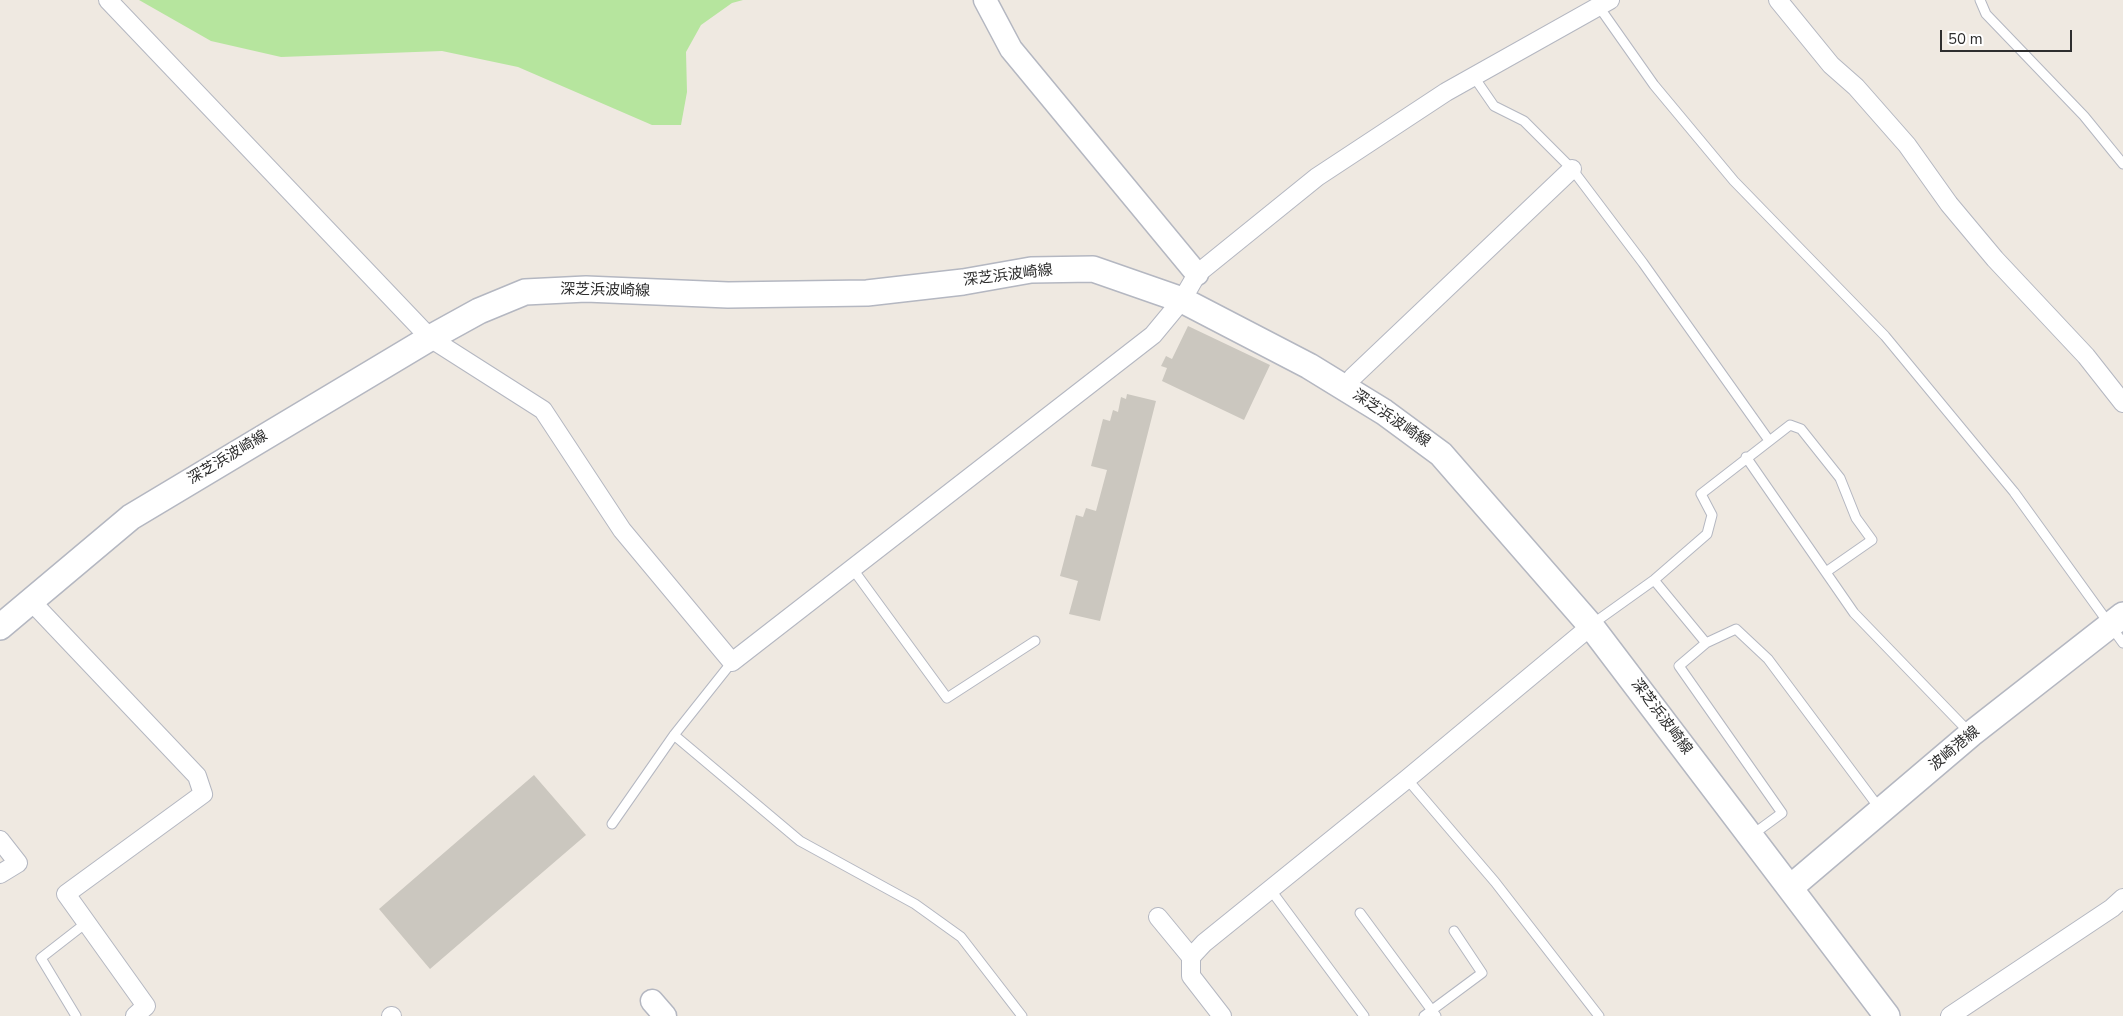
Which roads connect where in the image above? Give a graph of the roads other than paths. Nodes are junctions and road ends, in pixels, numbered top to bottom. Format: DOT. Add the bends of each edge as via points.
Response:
graph roads {
  1 [pos="108,0"];
  2 [pos="985,0"];
  3 [pos="1778,0"];
  4 [pos="1980,0"];
  5 [pos="1601,3"];
  6 [pos="1474,77"];
  7 [pos="2123,164"];
  8 [pos="1572,169"];
  9 [pos="1197,274"];
  10 [pos="1182,300"];
  11 [pos="430,338"];
  12 [pos="1345,388"];
  13 [pos="2123,403"];
  14 [pos="1768,439"];
  15 [pos="1746,457"];
  16 [pos="852,568"];
  17 [pos="1826,572"];
  18 [pos="1654,580"];
  19 [pos="30,600"];
  20 [pos="1591,626"];
  21 [pos="0,627"];
  22 [pos="2119,628"];
  23 [pos="1036,641"];
  24 [pos="1706,643"];
  25 [pos="732,662"];
  26 [pos="1971,734"];
  27 [pos="674,735"];
  28 [pos="1407,779"];
  29 [pos="1882,812"];
  30 [pos="612,824"];
  31 [pos="1751,836"];
  32 [pos="0,840"];
  33 [pos="0,874"];
  34 [pos="1791,887"];
  35 [pos="1270,890"];
  36 [pos="2123,898"];
  37 [pos="1360,913"];
  38 [pos="1158,917"];
  39 [pos="86,923"];
  40 [pos="1454,931"];
  41 [pos="1190,957"];
  42 [pos="1431,1014"];
  43 [pos="76,1016"];
  44 [pos="135,1016"];
  45 [pos="1022,1016"];
  46 [pos="1222,1016"];
  47 [pos="1364,1016"];
  48 [pos="1599,1016"];
  49 [pos="1888,1016"];
  50 [pos="1950,1016"];
  1 -- 11 [label="street"];
  2 -- 9 [label="street" via="1011,49"];
  3 -- 13 [label="street" via="1831,66 1856,87 1907,145 1949,204 1995,259 2086,356"];
  4 -- 7 [label="lane" via="1986,14 2084,116"];
  5 -- 6 [label="street"];
  5 -- 22 [label="lane" via="1654,85 1734,181 1891,343 2014,492"];
  6 -- 8 [label="lane" via="1494,106 1524,121"];
  6 -- 9 [label="street" via="1317,177"];
  8 -- 12 [label="street" via="1353,376"];
  8 -- 14 [label="lane"];
  9 -- 10 [label="street"];
  10 -- 11 [label="main road, 深芝浜波崎線" via="1093,269 1031,270 867,293 728,295 586,289 525,292 479,311"];
  10 -- 12 [label="main road, 深芝浜波崎線"];
  10 -- 16 [label="street" via="1153,335"];
  11 -- 19 [label="main road, 深芝浜波崎線" via="131,517"];
  11 -- 25 [label="street" via="543,410 622,530"];
  12 -- 20 [label="main road, 深芝浜波崎線" via="1442,454"];
  14 -- 15 [label="lane"];
  14 -- 17 [label="lane" via="1790,424 1801,429 1840,478 1856,518 1872,540"];
  15 -- 17 [label="lane"];
  15 -- 18 [label="lane" via="1701,494 1712,515 1707,534"];
  16 -- 23 [label="lane" via="947,698"];
  16 -- 25 [label="street"];
  17 -- 26 [label="lane" via="1854,612"];
  18 -- 20 [label="lane"];
  18 -- 24 [label="lane"];
  19 -- 21 [label="main road, 深芝浜波崎線"];
  19 -- 39 [label="street" via="197,776 203,794 66,894"];
  20 -- 28 [label="street"];
  20 -- 31 [label="main road, 深芝浜波崎線"];
  22 -- 26 [label="main road, 波崎港線"];
  24 -- 29 [label="lane" via="1736,629 1768,659"];
  24 -- 31 [label="lane" via="1679,666 1782,813"];
  25 -- 27 [label="lane"];
  26 -- 29 [label="main road, 波崎港線"];
  27 -- 30 [label="lane"];
  27 -- 45 [label="lane" via="800,841 915,904 961,937"];
  28 -- 35 [label="street"];
  28 -- 48 [label="lane" via="1496,882"];
  29 -- 34 [label="main road, 波崎港線"];
  31 -- 34 [label="main road, 深芝浜波崎線"];
  32 -- 33 [label="street" via="18,863"];
  34 -- 49 [label="main road, 深芝浜波崎線"];
  35 -- 41 [label="street"];
  35 -- 47 [label="lane"];
  36 -- 50 [label="street"];
  37 -- 42 [label="lane"];
  38 -- 41 [label="street"];
  39 -- 43 [label="lane" via="41,958"];
  39 -- 44 [label="street" via="146,1006"];
  40 -- 42 [label="lane" via="1482,973"];
  41 -- 46 [label="street" via="1191,976"];
}
